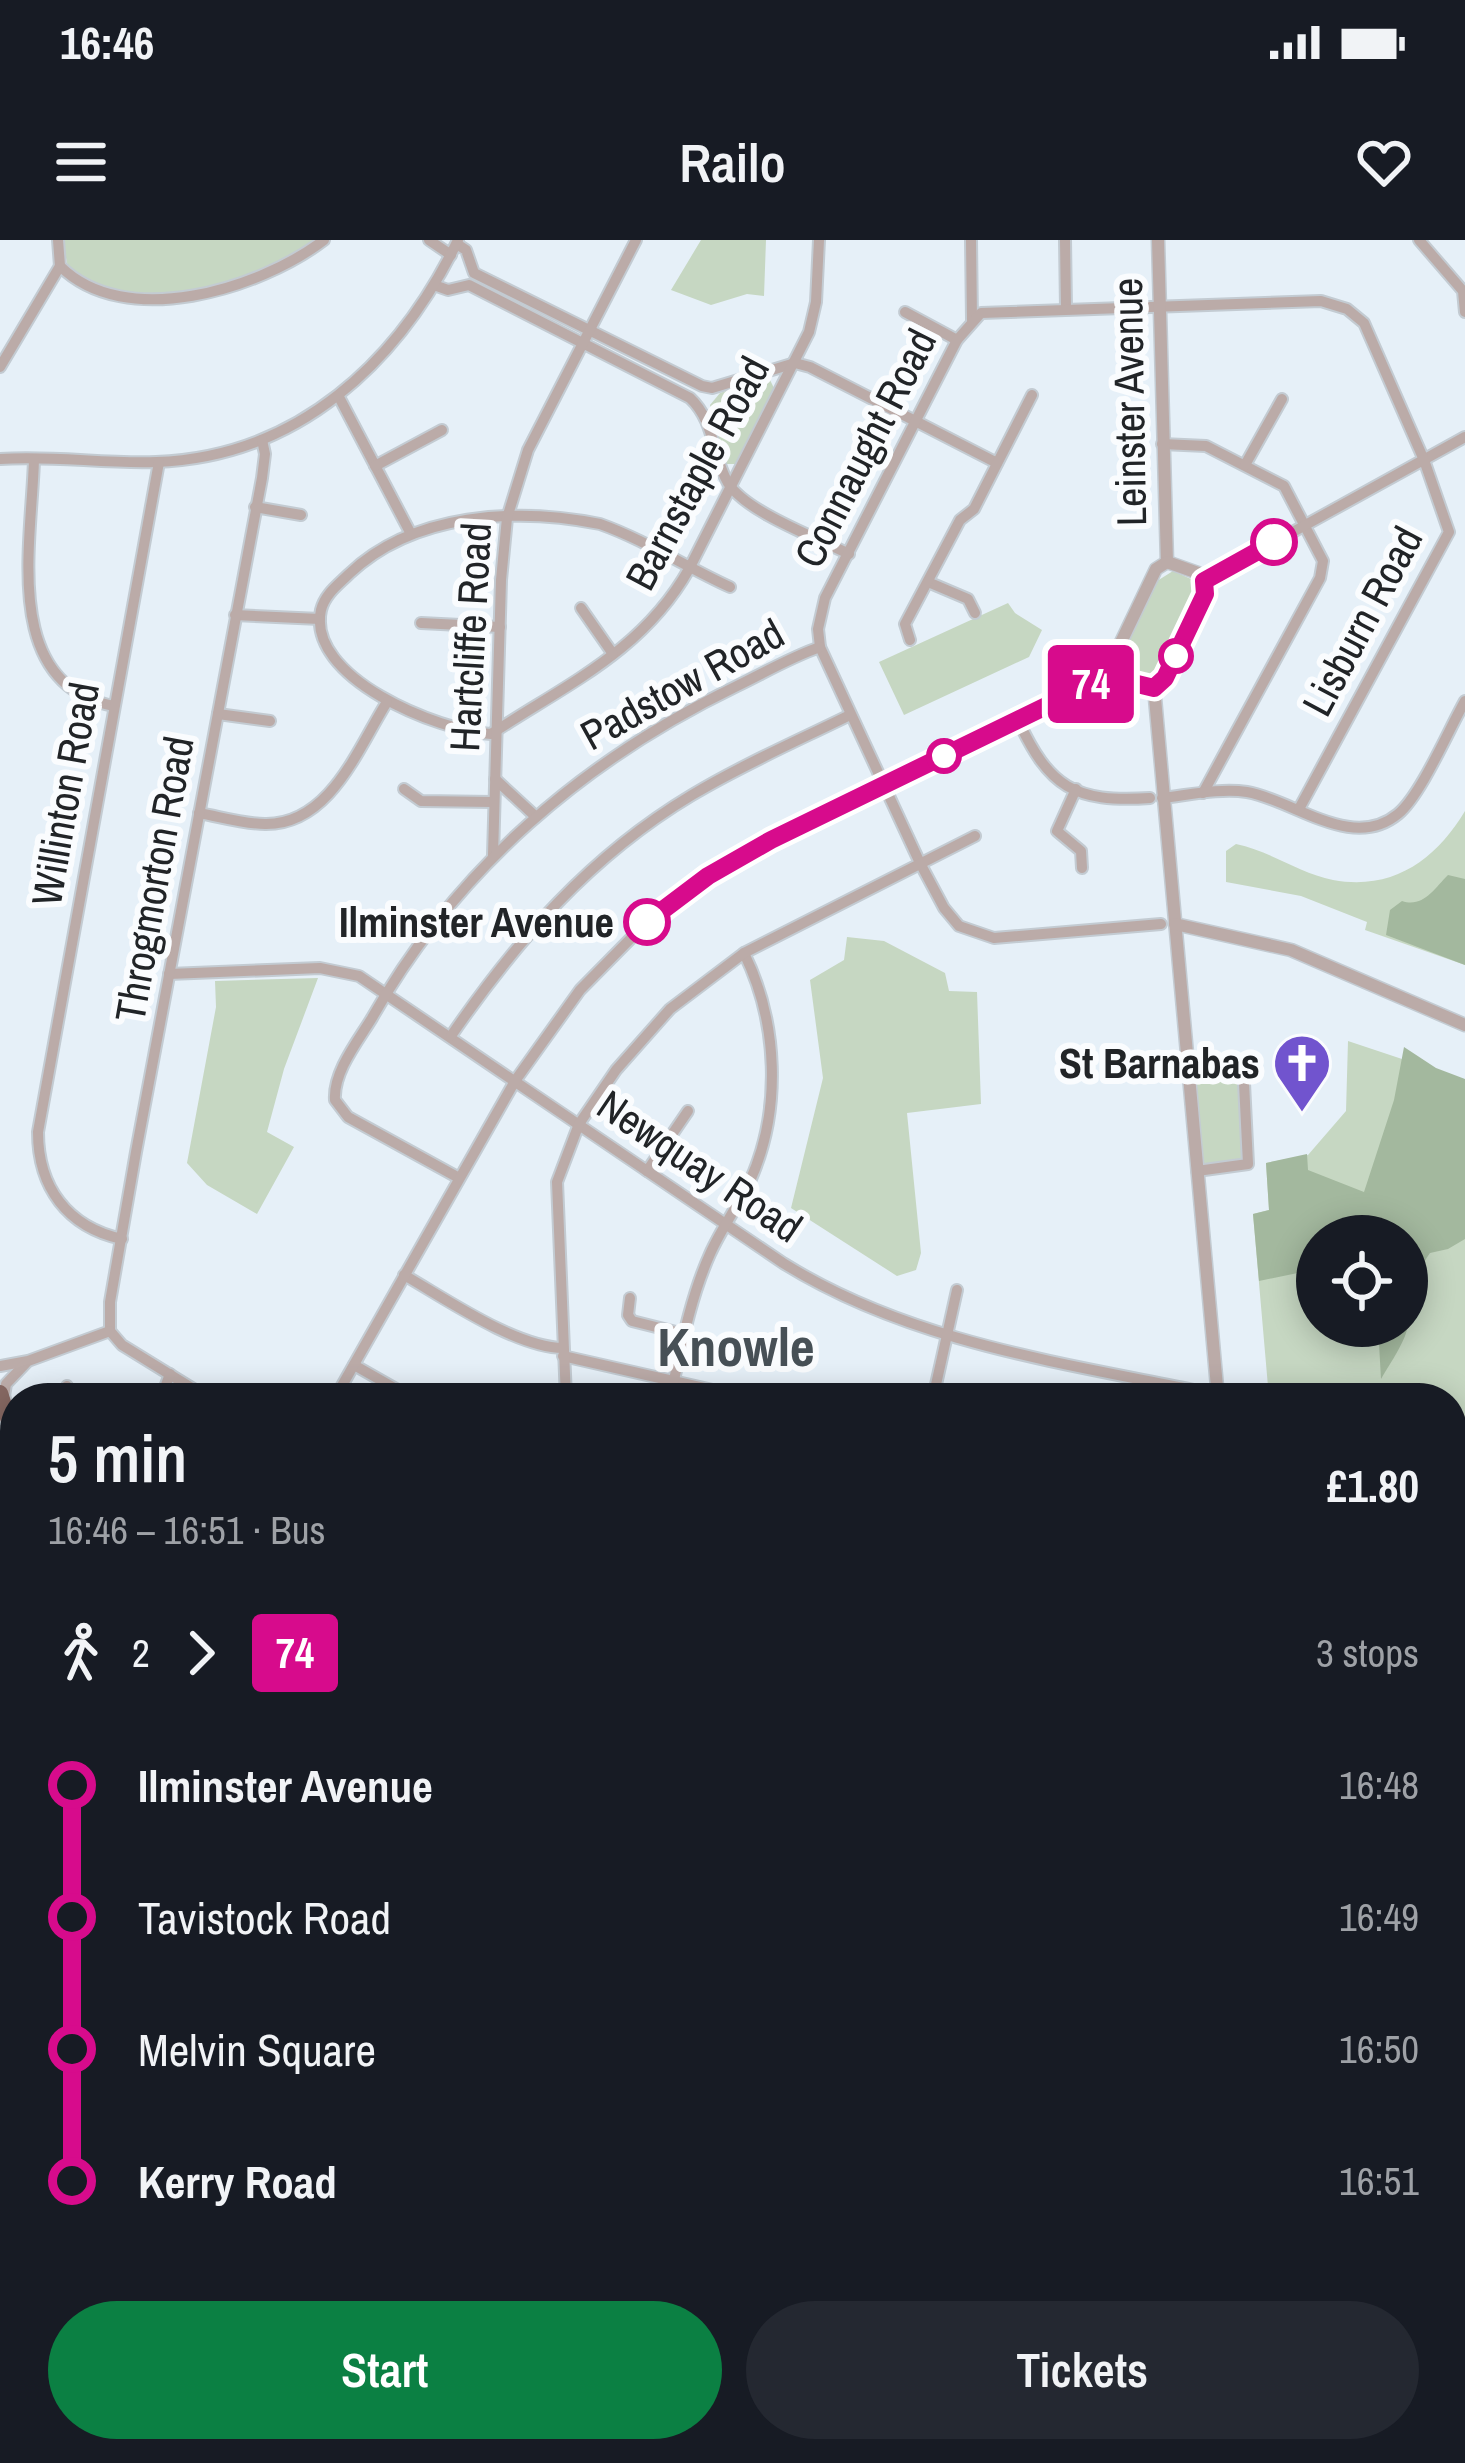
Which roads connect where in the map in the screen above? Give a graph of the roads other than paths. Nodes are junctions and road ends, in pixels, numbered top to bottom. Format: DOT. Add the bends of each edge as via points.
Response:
graph roads {
  1 [pos="58,240"];
  2 [pos="324,240"];
  3 [pos="429,240"];
  4 [pos="637,240"];
  5 [pos="819,240"];
  6 [pos="971,240"];
  7 [pos="1065,240"];
  8 [pos="1158,240"];
  9 [pos="1419,240"];
  10 [pos="455,246"];
  11 [pos="60,266"];
  12 [pos="434,285"];
  13 [pos="1464,289"];
  14 [pos="1160,304"];
  15 [pos="1066,308"];
  16 [pos="905,312"];
  17 [pos="1465,312"];
  18 [pos="972,320"];
  19 [pos="590,331"];
  20 [pos="957,340"];
  21 [pos="583,344"];
  22 [pos="795,364"];
  23 [pos="0,367"];
  24 [pos="1012,396"];
  25 [pos="339,397"];
  26 [pos="1282,399"];
  27 [pos="916,422"];
  28 [pos="442,430"];
  29 [pos="1465,437"];
  30 [pos="262,440"];
  31 [pos="1162,444"];
  32 [pos="0,459"];
  33 [pos="34,459"];
  34 [pos="1424,460"];
  35 [pos="159,462"];
  36 [pos="997,463"];
  37 [pos="1245,465"];
  38 [pos="375,466"];
  39 [pos="731,487"];
  40 [pos="255,507"];
  41 [pos="301,515"];
  42 [pos="507,518"];
  43 [pos="1306,524"];
  44 [pos="411,534"];
  45 [pos="849,554"];
  46 [pos="1167,562"];
  47 [pos="689,568"];
  48 [pos="1204,581"];
  49 [pos="928,582"];
  50 [pos="730,587"];
  51 [pos="581,608"];
  52 [pos="975,613"];
  53 [pos="235,615"];
  54 [pos="320,619"];
  55 [pos="421,623"];
  56 [pos="500,627"];
  57 [pos="910,640"];
  58 [pos="820,647"];
  59 [pos="613,654"];
  60 [pos="1116,672"];
  61 [pos="1154,688"];
  62 [pos="1465,700"];
  63 [pos="387,702"];
  64 [pos="114,706"];
  65 [pos="218,715"];
  66 [pos="850,715"];
  67 [pos="1018,720"];
  68 [pos="270,722"];
  69 [pos="496,730"];
  70 [pos="495,778"];
  71 [pos="882,786"];
  72 [pos="404,789"];
  73 [pos="1076,789"];
  74 [pos="1203,793"];
  75 [pos="1156,798"];
  76 [pos="494,802"];
  77 [pos="1299,809"];
  78 [pos="199,813"];
  79 [pos="535,816"];
  80 [pos="975,836"];
  81 [pos="493,855"];
  82 [pos="920,863"];
  83 [pos="1082,868"];
  84 [pos="1168,924"];
  85 [pos="744,953"];
  86 [pos="170,974"];
  87 [pos="386,993"];
  88 [pos="1465,1025"];
  89 [pos="451,1036"];
  90 [pos="1188,1076"];
  91 [pos="515,1081"];
  92 [pos="688,1111"];
  93 [pos="579,1124"];
  94 [pos="647,1171"];
  95 [pos="1197,1171"];
  96 [pos="459,1178"];
  97 [pos="725,1224"];
  98 [pos="122,1239"];
  99 [pos="404,1275"];
  100 [pos="957,1290"];
  101 [pos="630,1298"];
  102 [pos="110,1330"];
  103 [pos="684,1334"];
  104 [pos="946,1335"];
  105 [pos="563,1352"];
  106 [pos="28,1361"];
  107 [pos="354,1365"];
  108 [pos="0,1366"];
  109 [pos="170,1374"];
  110 [pos="674,1380"];
  111 [pos="7,1383"];
  112 [pos="167,1383"];
  113 [pos="184,1383"];
  114 [pos="344,1383"];
  115 [pos="386,1383"];
  116 [pos="565,1383"];
  117 [pos="686,1383"];
  118 [pos="935,1383"];
  119 [pos="1160,1383"];
  120 [pos="1217,1383"];
  1 -- 11 [label="street"];
  2 -- 11 [label="street" via="248,283 182,296 87,288"];
  3 -- 10 [label="street"];
  4 -- 19 [label="street, Hartcliffe Road"];
  5 -- 22 [label="street, Barnstaple Road" via="814,312"];
  6 -- 18 [label="street"];
  7 -- 15 [label="street"];
  8 -- 14 [label="street, Leinster Avenue"];
  9 -- 13 [label="street"];
  10 -- 12 [label="street"];
  10 -- 19 [label="street" via="466,250 475,273"];
  11 -- 23 [label="street"];
  12 -- 21 [label="street" via="469,285"];
  12 -- 25 [label="street" via="386,353"];
  13 -- 17 [label="street"];
  14 -- 15 [label="street, Connaught Road"];
  14 -- 31 [label="street, Leinster Avenue"];
  14 -- 34 [label="street, Lisburn Road" via="1321,301 1347,309 1369,332"];
  15 -- 18 [label="street, Connaught Road" via="992,310"];
  16 -- 20 [label="street"];
  18 -- 20 [label="street, Connaught Road"];
  19 -- 21 [label="street, Hartcliffe Road"];
  19 -- 22 [label="street" via="707,388"];
  20 -- 27 [label="street, Connaught Road"];
  21 -- 39 [label="street" via="695,402"];
  21 -- 42 [label="street, Hartcliffe Road" via="528,450"];
  22 -- 27 [label="street"];
  22 -- 39 [label="street, Barnstaple Road"];
  24 -- 36 [label="street" via="1030,399"];
  25 -- 30 [label="street"];
  25 -- 38 [label="street"];
  26 -- 37 [label="street"];
  27 -- 36 [label="street"];
  27 -- 45 [label="street, Connaught Road"];
  28 -- 38 [label="street"];
  29 -- 34 [label="street"];
  30 -- 35 [label="street"];
  30 -- 40 [label="street, Throgmorton Road"];
  31 -- 37 [label="street" via="1206,446"];
  31 -- 46 [label="street, Leinster Avenue"];
  32 -- 33 [label="street"];
  33 -- 35 [label="street"];
  33 -- 64 [label="street" via="34,635 70,688"];
  34 -- 43 [label="street"];
  34 -- 77 [label="street, Lisburn Road" via="1448,521 1447,540"];
  35 -- 64 [label="street, Willinton Road"];
  36 -- 49 [label="street" via="973,511 955,517"];
  37 -- 43 [label="street" via="1284,486"];
  38 -- 44 [label="street"];
  39 -- 45 [label="street"];
  39 -- 47 [label="street, Barnstaple Road"];
  40 -- 41 [label="street"];
  40 -- 53 [label="street, Throgmorton Road"];
  42 -- 44 [label="street" via="464,519"];
  42 -- 47 [label="street" via="600,524"];
  42 -- 56 [label="street, Hartcliffe Road"];
  43 -- 48 [label="street"];
  43 -- 74 [label="street" via="1322,574"];
  44 -- 54 [label="street" via="356,567 328,594"];
  45 -- 58 [label="street, Connaught Road" via="820,615"];
  46 -- 48 [label="street"];
  46 -- 60 [label="street" via="1115,654"];
  47 -- 50 [label="street"];
  47 -- 59 [label="street, Barnstaple Road" via="658,617"];
  48 -- 61 [label="street" via="1205,594"];
  49 -- 52 [label="street" via="967,598"];
  49 -- 57 [label="street" via="905,624"];
  51 -- 59 [label="street"];
  53 -- 54 [label="street"];
  53 -- 65 [label="street, Throgmorton Road"];
  54 -- 63 [label="street" via="332,652"];
  55 -- 56 [label="street"];
  56 -- 69 [label="street, Hartcliffe Road"];
  58 -- 66 [label="street"];
  58 -- 79 [label="street, Padstow Road" via="652,730"];
  59 -- 69 [label="street, Barnstaple Road"];
  60 -- 61 [label="street"];
  60 -- 67 [label="street"];
  61 -- 75 [label="street"];
  62 -- 77 [label="street" via="1393,818 1354,829"];
  63 -- 69 [label="street" via="466,730"];
  63 -- 78 [label="street" via="333,789 309,812 269,824"];
  64 -- 98 [label="street, Willinton Road" via="38,1132 57,1202 80,1223"];
  65 -- 68 [label="street"];
  65 -- 78 [label="street, Throgmorton Road"];
  66 -- 71 [label="street"];
  66 -- 89 [label="street" via="694,793 615,848 535,923"];
  67 -- 71 [label="street"];
  67 -- 73 [label="street" via="1041,767"];
  69 -- 70 [label="street, Hartcliffe Road"];
  70 -- 76 [label="street, Hartcliffe Road"];
  70 -- 79 [label="street, Hartcliffe Road"];
  71 -- 82 [label="street"];
  71 -- 91 [label="street" via="735,859 667,905 580,990"];
  72 -- 76 [label="street" via="421,802"];
  73 -- 75 [label="street" via="1105,799"];
  73 -- 83 [label="street" via="1057,831 1081,851"];
  74 -- 75 [label="street"];
  74 -- 77 [label="street" via="1246,792"];
  75 -- 84 [label="street"];
  76 -- 81 [label="street, Hartcliffe Road"];
  78 -- 86 [label="street, Throgmorton Road"];
  79 -- 81 [label="street, Padstow Road"];
  80 -- 82 [label="street"];
  81 -- 87 [label="street, Padstow Road"];
  82 -- 84 [label="street" via="950,918 980,936"];
  82 -- 85 [label="street"];
  84 -- 88 [label="street" via="1291,950"];
  84 -- 90 [label="street"];
  85 -- 93 [label="street" via="652,1027"];
  85 -- 97 [label="street" via="765,1014 771,1095 754,1172"];
  86 -- 87 [label="street, Newquay Road" via="320,968"];
  86 -- 98 [label="street, Throgmorton Road"];
  87 -- 89 [label="street, Newquay Road"];
  87 -- 96 [label="street, Padstow Road" via="338,1078 335,1100 348,1117"];
  89 -- 91 [label="street, Newquay Road"];
  90 -- 95 [label="street"];
  90 -- 95 [label="street" via="1242,1073 1244,1083 1248,1165"];
  91 -- 93 [label="street, Newquay Road"];
  91 -- 96 [label="street"];
  92 -- 94 [label="street"];
  93 -- 94 [label="street, Newquay Road"];
  93 -- 105 [label="street" via="556,1199"];
  94 -- 97 [label="street, Newquay Road"];
  95 -- 120 [label="street"];
  96 -- 99 [label="street"];
  97 -- 103 [label="street"];
  97 -- 104 [label="street, Newquay Road" via="850,1300"];
  98 -- 102 [label="street, Throgmorton Road"];
  99 -- 105 [label="street"];
  99 -- 107 [label="street"];
  100 -- 104 [label="street"];
  101 -- 103 [label="street" via="632,1321"];
  102 -- 106 [label="street"];
  102 -- 109 [label="street"];
  103 -- 110 [label="street"];
  104 -- 118 [label="street"];
  104 -- 119 [label="street, Newquay Road"];
  105 -- 110 [label="street"];
  105 -- 116 [label="street"];
  106 -- 108 [label="street"];
  106 -- 111 [label="street"];
  107 -- 114 [label="street"];
  107 -- 115 [label="street"];
  109 -- 112 [label="street"];
  109 -- 113 [label="street"];
  110 -- 117 [label="street"];
}
